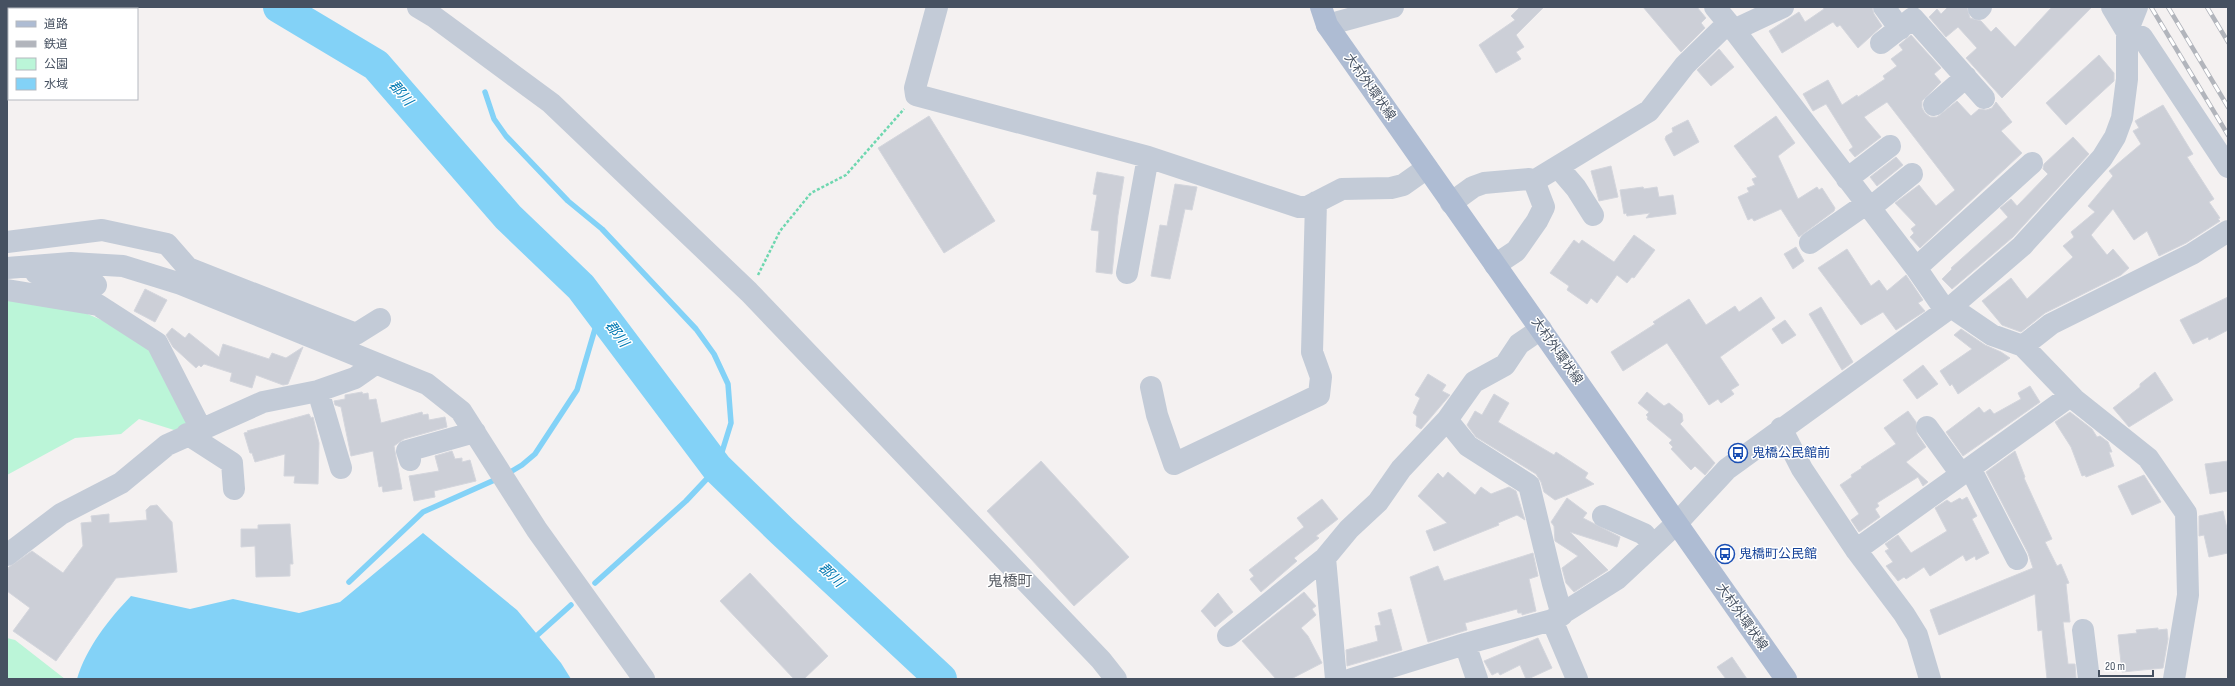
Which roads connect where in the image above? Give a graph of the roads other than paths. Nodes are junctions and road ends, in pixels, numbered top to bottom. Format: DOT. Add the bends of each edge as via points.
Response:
graph roads {
  1 [pos="418,7"];
  2 [pos="937,7"];
  3 [pos="1304,7"];
  4 [pos="1393,7"];
  5 [pos="1715,7"];
  6 [pos="1783,7"];
  7 [pos="1884,7"];
  8 [pos="2112,7"];
  9 [pos="2137,7"];
  10 [pos="1324,16"];
  11 [pos="1732,27"];
  12 [pos="1900,29"];
  13 [pos="2127,32"];
  14 [pos="1881,43"];
  15 [pos="1966,77"];
  16 [pos="1984,98"];
  17 [pos="1934,105"];
  18 [pos="1890,146"];
  19 [pos="1148,157"];
  20 [pos="2032,162"];
  21 [pos="1558,167"];
  22 [pos="2228,167"];
  23 [pos="1427,168"];
  24 [pos="1912,174"];
  25 [pos="1847,179"];
  26 [pos="1534,181"];
  27 [pos="1316,202"];
  28 [pos="1451,203"];
  29 [pos="1868,206"];
  30 [pos="1593,215"];
  31 [pos="2228,232"];
  32 [pos="7,242"];
  33 [pos="1810,242"];
  34 [pos="1495,265"];
  35 [pos="7,268"];
  36 [pos="1916,268"];
  37 [pos="1127,273"];
  38 [pos="96,285"];
  39 [pos="7,290"];
  40 [pos="1948,308"];
  41 [pos="380,319"];
  42 [pos="1541,329"];
  43 [pos="2023,346"];
  44 [pos="375,364"];
  45 [pos="1151,387"];
  46 [pos="318,391"];
  47 [pos="2070,396"];
  48 [pos="1447,420"];
  49 [pos="1927,427"];
  50 [pos="1781,428"];
  51 [pos="194,432"];
  52 [pos="475,432"];
  53 [pos="410,460"];
  54 [pos="341,468"];
  55 [pos="1966,471"];
  56 [pos="234,489"];
  57 [pos="1603,516"];
  58 [pos="1677,523"];
  59 [pos="1653,546"];
  60 [pos="1856,550"];
  61 [pos="7,555"];
  62 [pos="1325,558"];
  63 [pos="2017,559"];
  64 [pos="1557,618"];
  65 [pos="2083,630"];
  66 [pos="1228,636"];
  67 [pos="1465,644"];
  68 [pos="644,679"];
  69 [pos="1116,679"];
  70 [pos="1336,679"];
  71 [pos="1352,679"];
  72 [pos="1477,679"];
  73 [pos="1577,679"];
  74 [pos="1786,679"];
  75 [pos="1930,679"];
  76 [pos="2089,679"];
  77 [pos="2174,679"];
  1 -- 69 [label="street" via="434,16 551,103 749,292"];
  2 -- 19 [label="street" via="915,88 916,95"];
  3 -- 10 [label="main road, 大村外環状線"];
  4 -- 10 [label="street"];
  5 -- 11 [label="street"];
  6 -- 11 [label="street"];
  7 -- 12 [label="street"];
  8 -- 13 [label="street"];
  9 -- 13 [label="street"];
  10 -- 23 [label="main road, 大村外環状線"];
  11 -- 21 [label="street" via="1685,65 1649,111"];
  11 -- 25 [label="street"];
  12 -- 14 [label="street"];
  12 -- 15 [label="street" via="1914,18"];
  13 -- 22 [label="street" via="2142,37"];
  13 -- 40 [label="street" via="2127,79 2122,118 2102,158 2022,246"];
  15 -- 16 [label="street"];
  15 -- 17 [label="street"];
  18 -- 25 [label="street"];
  19 -- 27 [label="street" via="1300,207"];
  19 -- 37 [label="street"];
  20 -- 36 [label="street"];
  21 -- 26 [label="street"];
  21 -- 30 [label="street" via="1576,188"];
  23 -- 27 [label="street" via="1403,185 1391,188 1342,189"];
  23 -- 28 [label="main road, 大村外環状線"];
  24 -- 29 [label="street"];
  25 -- 29 [label="street"];
  26 -- 28 [label="street" via="1529,179 1484,183 1473,187"];
  26 -- 34 [label="street" via="1544,207 1516,251"];
  27 -- 45 [label="street" via="1312,352 1321,377 1319,395 1174,464 1157,416"];
  28 -- 34 [label="main road, 大村外環状線"];
  29 -- 33 [label="street"];
  29 -- 36 [label="street"];
  31 -- 43 [label="street" via="2192,254 2051,324"];
  32 -- 41 [label="street" via="102,230 167,244 188,268 356,334"];
  34 -- 42 [label="main road, 大村外環状線"];
  35 -- 38 [label="street"];
  35 -- 44 [label="street" via="71,263 123,266 181,284"];
  36 -- 40 [label="street"];
  39 -- 51 [label="street" via="98,305 157,343"];
  40 -- 43 [label="street" via="1992,335"];
  40 -- 50 [label="street"];
  42 -- 48 [label="street" via="1519,344 1505,365 1474,382"];
  42 -- 58 [label="main road, 大村外環状線"];
  43 -- 77 [label="street" via="2074,399 2148,458 2186,513 2188,595"];
  44 -- 46 [label="street" via="355,378"];
  44 -- 52 [label="street" via="427,384 461,411"];
  46 -- 51 [label="street" via="262,402"];
  46 -- 54 [label="street"];
  47 -- 55 [label="street"];
  48 -- 62 [label="street" via="1401,469 1378,502 1349,529"];
  48 -- 64 [label="street" via="1468,446 1529,485 1553,584"];
  49 -- 55 [label="street"];
  50 -- 58 [label="street" via="1727,469"];
  50 -- 60 [label="street" via="1802,469"];
  51 -- 56 [label="street" via="232,463"];
  51 -- 61 [label="street" via="166,445 121,483 61,514"];
  52 -- 53 [label="street" via="407,451"];
  52 -- 68 [label="street" via="537,530"];
  55 -- 60 [label="street"];
  55 -- 63 [label="street"];
  57 -- 59 [label="street" via="1644,534"];
  58 -- 59 [label="street"];
  58 -- 74 [label="main road, 大村外環状線"];
  59 -- 64 [label="street" via="1617,579"];
  60 -- 75 [label="street" via="1917,635"];
  62 -- 66 [label="street"];
  62 -- 70 [label="street"];
  64 -- 67 [label="street"];
  64 -- 73 [label="street"];
  65 -- 76 [label="street"];
  67 -- 71 [label="street"];
  67 -- 72 [label="street"];
}
